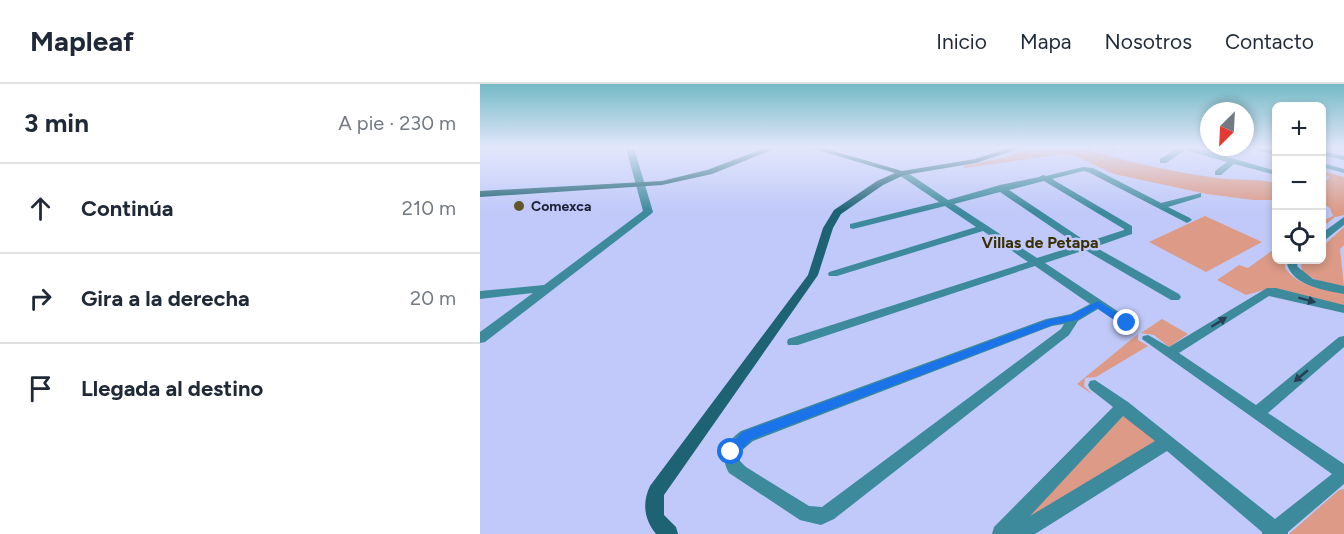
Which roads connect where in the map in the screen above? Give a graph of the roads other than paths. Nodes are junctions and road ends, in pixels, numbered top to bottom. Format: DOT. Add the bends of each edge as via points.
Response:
graph roads {
  1 [pos="636,169"];
  2 [pos="714,169"];
  3 [pos="888,169"];
  4 [pos="927,169"];
  5 [pos="1223,169"];
  6 [pos="902,173"];
  7 [pos="1218,173"];
  8 [pos="1043,177"];
  9 [pos="640,185"];
  10 [pos="1000,188"];
  11 [pos="480,194"];
  12 [pos="1198,195"];
  13 [pos="945,202"];
  14 [pos="1161,206"];
  15 [pos="1186,220"];
  16 [pos="1344,220"];
  17 [pos="853,226"];
  18 [pos="984,228"];
  19 [pos="1326,235"];
  20 [pos="1086,246"];
  21 [pos="1034,262"];
  22 [pos="1292,264"];
  23 [pos="833,274"];
  24 [pos="549,288"];
  25 [pos="1344,290"];
  26 [pos="480,295"];
  27 [pos="1175,297"];
  28 [pos="1098,304"];
  29 [pos="1344,309"];
  30 [pos="1074,318"];
  31 [pos="1127,323"];
  32 [pos="480,339"];
  33 [pos="1148,339"];
  34 [pos="1344,340"];
  35 [pos="793,342"];
  36 [pos="1169,353"];
  37 [pos="1095,385"];
  38 [pos="1123,406"];
  39 [pos="1258,412"];
  40 [pos="1168,442"];
  41 [pos="1344,473"];
  42 [pos="1275,533"];
  43 [pos="669,534"];
  44 [pos="1001,534"];
  45 [pos="1018,534"];
  1 -- 9 [label="street"];
  2 -- 9 [label="main road"];
  3 -- 6 [label="main road"];
  4 -- 6 [label="main road"];
  5 -- 7 [label="street"];
  6 -- 13 [label="street"];
  6 -- 43 [label="main road" via="837,213 813,275 660,485 653,499 655,513 658,524"];
  8 -- 10 [label="street"];
  8 -- 14 [label="street" via="1088,169"];
  8 -- 20 [label="street" via="1130,230 1128,234"];
  9 -- 11 [label="main road"];
  9 -- 24 [label="street" via="648,212"];
  10 -- 13 [label="street"];
  10 -- 20 [label="street"];
  12 -- 14 [label="street"];
  13 -- 17 [label="street"];
  13 -- 18 [label="street"];
  14 -- 15 [label="street"];
  16 -- 19 [label="street"];
  18 -- 21 [label="street"];
  18 -- 23 [label="street"];
  20 -- 21 [label="street"];
  20 -- 27 [label="street"];
  21 -- 28 [label="street"];
  21 -- 35 [label="street"];
  22 -- 25 [label="street" via="1304,279"];
  24 -- 26 [label="street"];
  24 -- 32 [label="street"];
  28 -- 30 [label="street"];
  28 -- 31 [label="street"];
  36 -- 29 [label="street, one-way" via="1267,292"];
  30 -- 30 [label="street" via="1065,332 821,516 806,514 731,463 733,449 747,436 1050,322"];
  33 -- 36 [label="street"];
  34 -- 39 [label="street, one-way"];
  36 -- 39 [label="street"];
  37 -- 38 [label="street"];
  38 -- 40 [label="street"];
  38 -- 44 [label="street"];
  39 -- 41 [label="street"];
  40 -- 42 [label="street"];
  40 -- 45 [label="street"];
  41 -- 42 [label="street"];
}
